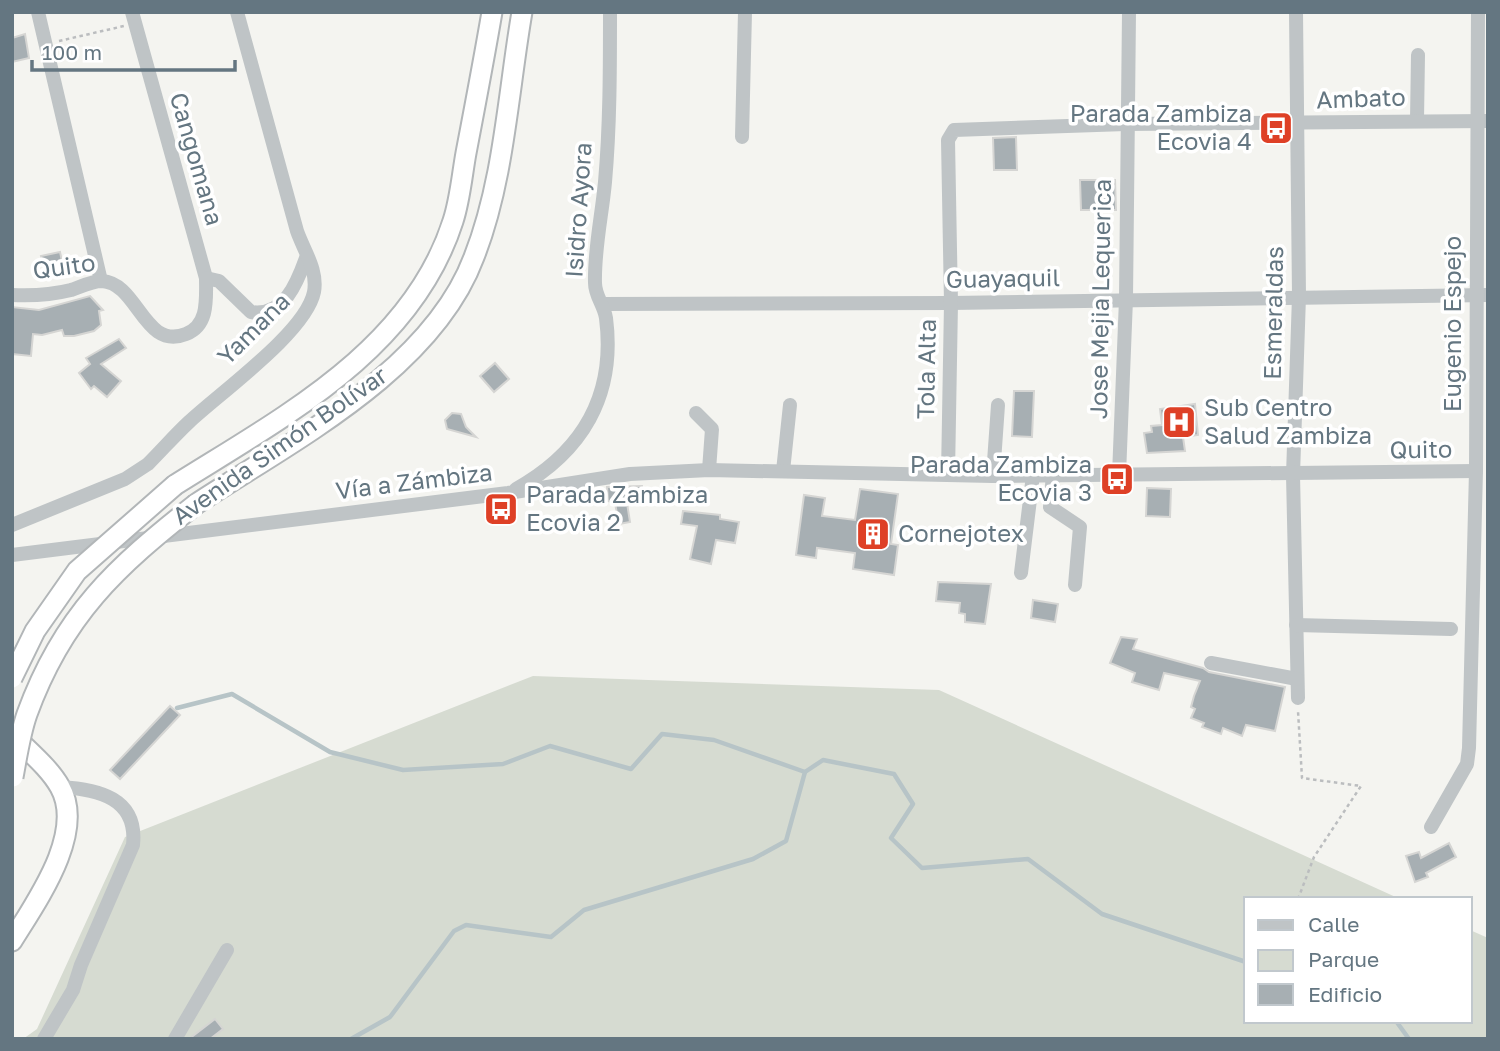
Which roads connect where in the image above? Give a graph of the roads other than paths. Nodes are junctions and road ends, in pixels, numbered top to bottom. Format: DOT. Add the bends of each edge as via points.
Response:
graph roads {
  1 [pos="38,12"];
  2 [pos="237,12"];
  3 [pos="492,12"];
  4 [pos="522,12"];
  5 [pos="610,12"];
  6 [pos="746,12"];
  7 [pos="1129,12"];
  8 [pos="1296,12"];
  9 [pos="1478,12"];
  10 [pos="133,18"];
  11 [pos="1418,55"];
  12 [pos="1417,120"];
  13 [pos="1482,121"];
  14 [pos="1126,124"];
  15 [pos="1297,124"];
  16 [pos="741,137"];
  17 [pos="948,139"];
  18 [pos="306,258"];
  19 [pos="206,278"];
  20 [pos="101,281"];
  21 [pos="12,295"];
  22 [pos="1482,295"];
  23 [pos="1299,296"];
  24 [pos="1126,299"];
  25 [pos="951,303"];
  26 [pos="603,304"];
  27 [pos="790,405"];
  28 [pos="998,405"];
  29 [pos="696,413"];
  30 [pos="709,470"];
  31 [pos="783,471"];
  32 [pos="1476,471"];
  33 [pos="948,474"];
  34 [pos="1033,475"];
  35 [pos="1053,475"];
  36 [pos="1119,475"];
  37 [pos="1293,475"];
  38 [pos="993,476"];
  39 [pos="508,493"];
  40 [pos="12,524"];
  41 [pos="12,555"];
  42 [pos="1021,573"];
  43 [pos="1076,585"];
  44 [pos="1296,625"];
  45 [pos="1451,629"];
  46 [pos="1210,663"];
  47 [pos="12,678"];
  48 [pos="1297,679"];
  49 [pos="1298,698"];
  50 [pos="12,734"];
  51 [pos="12,777"];
  52 [pos="60,787"];
  53 [pos="1431,827"];
  54 [pos="12,941"];
  55 [pos="227,950"];
  56 [pos="44,1039"];
  57 [pos="175,1039"];
  1 -- 20 [label="street"];
  2 -- 18 [label="street, Yamana"];
  3 -- 47 [label="highway, Avenida Simón Bolívar, bridge" via="454,219 435,269 414,303 353,364 281,418 175,485 77,571 35,631"];
  4 -- 51 [label="highway, Avenida Simón Bolívar, bridge" via="491,200 474,259 442,315 408,354 341,409 196,504 135,551 97,590 55,650 27,715"];
  5 -- 26 [label="street, Isidro Ayora" via="607,153 595,284"];
  6 -- 16 [label="street"];
  7 -- 14 [label="street, Jose Mejia Lequerica"];
  8 -- 15 [label="street, Esmeraldas"];
  9 -- 13 [label="street, Eugenio Espejo"];
  10 -- 19 [label="street, Cangomana"];
  11 -- 12 [label="street"];
  12 -- 13 [label="street, Ambato"];
  12 -- 15 [label="street, Ambato"];
  13 -- 22 [label="street, Eugenio Espejo"];
  14 -- 15 [label="street, Ambato"];
  14 -- 17 [label="street, Ambato" via="958,128"];
  14 -- 24 [label="street, Jose Mejia Lequerica"];
  15 -- 23 [label="street, Esmeraldas"];
  17 -- 25 [label="street, Tola Alta"];
  18 -- 19 [label="street" via="295,287 281,304 266,312 251,312 219,281"];
  18 -- 40 [label="street, Yamana" via="313,267 315,289 301,320 148,464 125,479"];
  19 -- 20 [label="street, Quito" via="204,318 192,332 168,337 152,327 116,286"];
  20 -- 21 [label="street, Quito" via="42,296"];
  22 -- 23 [label="street, Guayaquil"];
  22 -- 32 [label="street, Eugenio Espejo"];
  23 -- 24 [label="street, Guayaquil"];
  23 -- 37 [label="street, Esmeraldas"];
  24 -- 25 [label="street, Guayaquil"];
  24 -- 36 [label="street, Jose Mejia Lequerica"];
  25 -- 26 [label="street, Guayaquil"];
  25 -- 33 [label="street, Tola Alta"];
  26 -- 39 [label="street, Isidro Ayora" via="608,358 580,438 547,470"];
  27 -- 31 [label="street"];
  28 -- 38 [label="street"];
  29 -- 30 [label="street" via="712,429"];
  30 -- 31 [label="street, Vía a Zámbiza"];
  30 -- 39 [label="street, Vía a Zámbiza" via="630,474"];
  31 -- 33 [label="street, Vía a Zámbiza"];
  32 -- 37 [label="street, Quito"];
  32 -- 53 [label="street, Eugenio Espejo" via="1467,764"];
  33 -- 38 [label="street, Quito"];
  34 -- 35 [label="street, Quito"];
  34 -- 38 [label="street, Quito"];
  34 -- 42 [label="street"];
  35 -- 36 [label="street, Quito"];
  35 -- 43 [label="street" via="1050,507 1080,527"];
  36 -- 37 [label="street, Quito"];
  37 -- 44 [label="street, Esmeraldas"];
  39 -- 41 [label="street, Vía a Zámbiza"];
  44 -- 45 [label="street"];
  44 -- 48 [label="street, Esmeraldas"];
  46 -- 48 [label="street"];
  48 -- 49 [label="street, Esmeraldas"];
  50 -- 52 [label="highway"];
  52 -- 54 [label="highway" via="67,831 52,872"];
  52 -- 56 [label="street" via="114,798 135,828 133,845 73,990"];
  55 -- 57 [label="street"];
}
